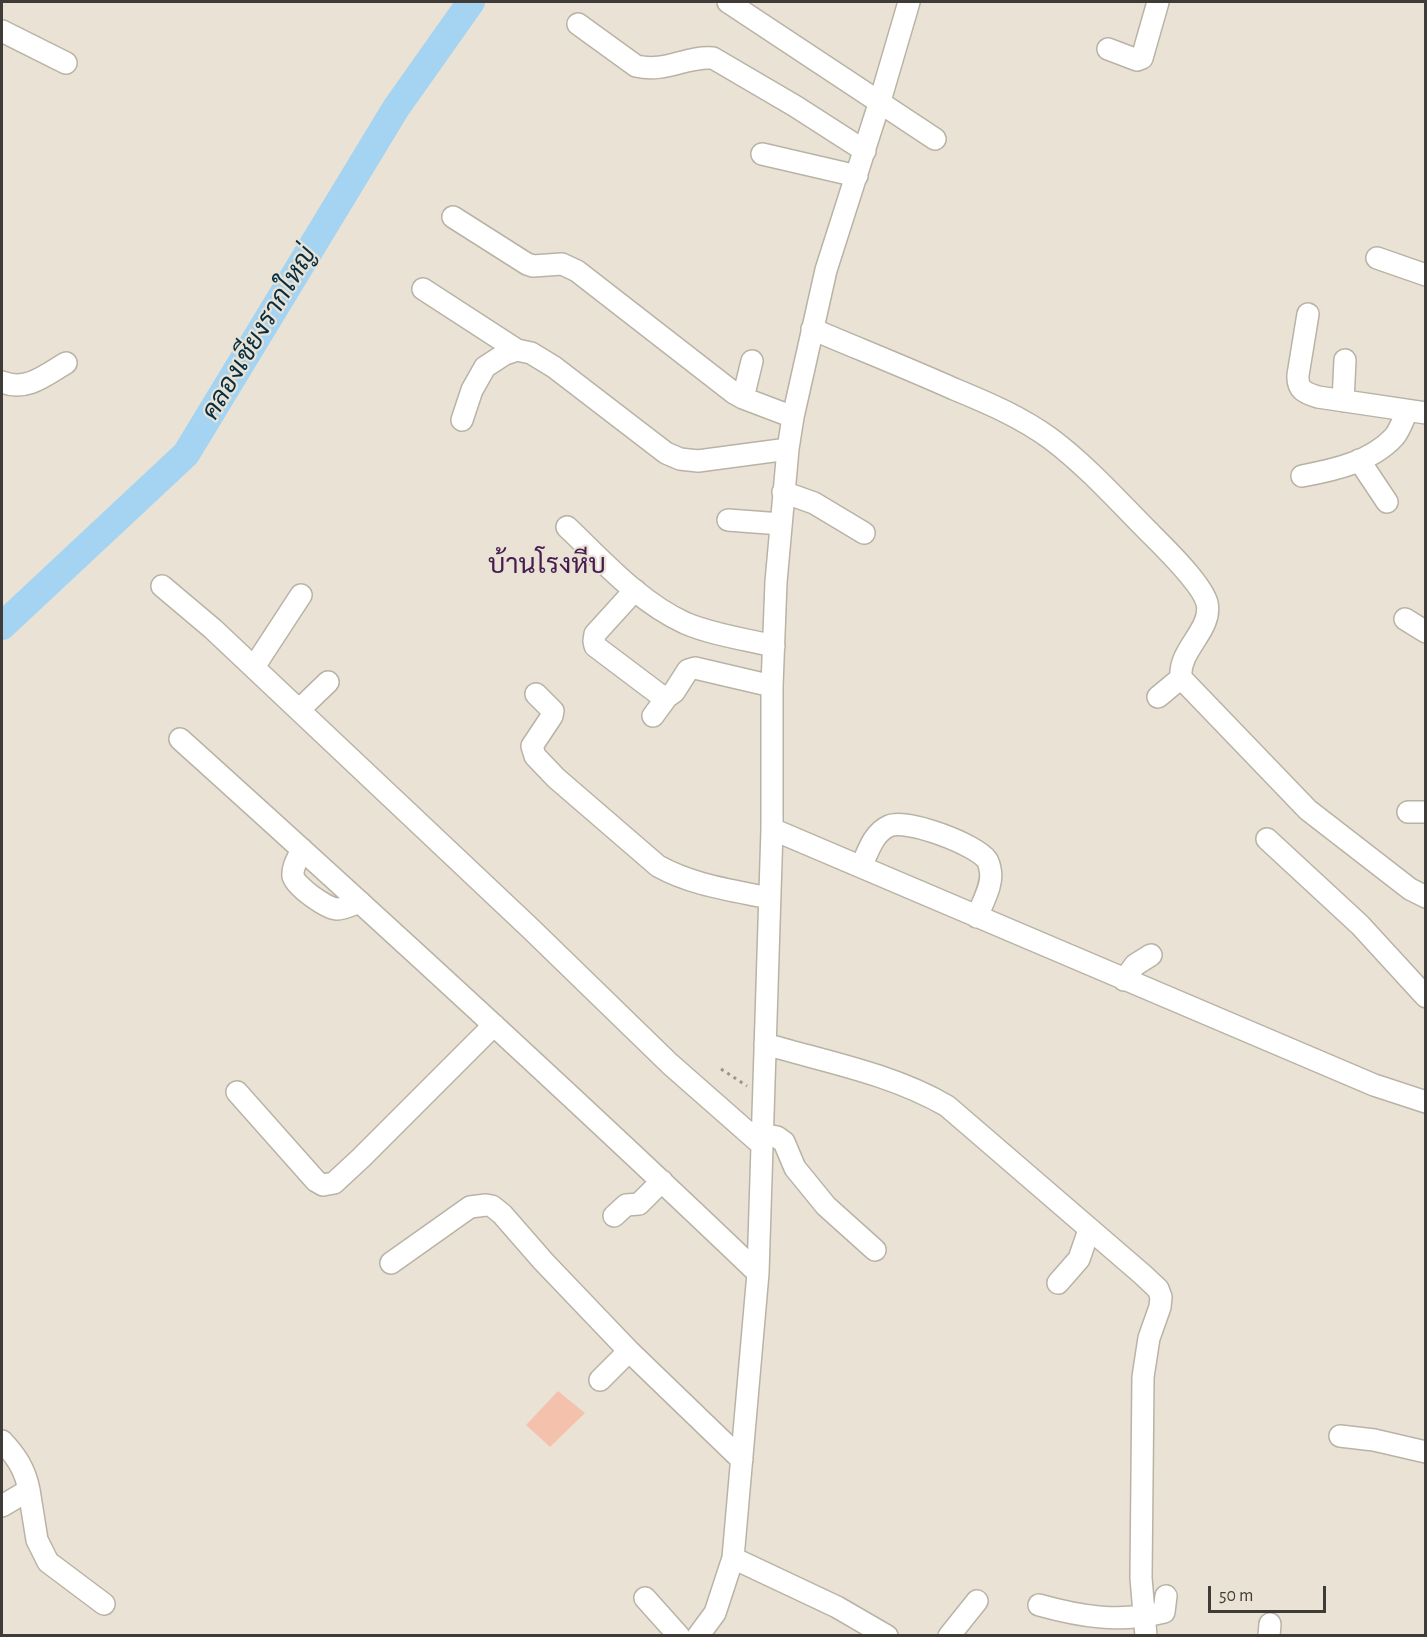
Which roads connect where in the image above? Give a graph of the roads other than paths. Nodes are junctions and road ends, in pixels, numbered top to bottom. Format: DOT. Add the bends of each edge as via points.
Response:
graph roads {
  1 [pos="728,2"];
  2 [pos="909,2"];
  3 [pos="1158,2"];
  4 [pos="578,24"];
  5 [pos="2,31"];
  6 [pos="1108,49"];
  7 [pos="66,63"];
  8 [pos="880,101"];
  9 [pos="935,139"];
  10 [pos="865,151"];
  11 [pos="762,154"];
  12 [pos="857,176"];
  13 [pos="453,217"];
  14 [pos="1377,258"];
  15 [pos="1425,274"];
  16 [pos="423,289"];
  17 [pos="1308,314"];
  18 [pos="812,329"];
  19 [pos="517,350"];
  20 [pos="1345,360"];
  21 [pos="752,362"];
  22 [pos="66,363"];
  23 [pos="2,382"];
  24 [pos="743,399"];
  25 [pos="1343,401"];
  26 [pos="1416,412"];
  27 [pos="792,417"];
  28 [pos="462,420"];
  29 [pos="788,449"];
  30 [pos="1359,460"];
  31 [pos="1302,476"];
  32 [pos="783,492"];
  33 [pos="1387,501"];
  34 [pos="728,520"];
  35 [pos="781,524"];
  36 [pos="567,527"];
  37 [pos="864,533"];
  38 [pos="162,586"];
  39 [pos="635,590"];
  40 [pos="301,595"];
  41 [pos="1405,619"];
  42 [pos="1425,632"];
  43 [pos="774,646"];
  44 [pos="254,668"];
  45 [pos="1181,678"];
  46 [pos="328,682"];
  47 [pos="772,686"];
  48 [pos="536,694"];
  49 [pos="667,697"];
  50 [pos="1158,697"];
  51 [pos="299,710"];
  52 [pos="653,716"];
  53 [pos="180,739"];
  54 [pos="772,829"];
  55 [pos="1267,839"];
  56 [pos="302,849"];
  57 [pos="861,867"];
  58 [pos="1425,897"];
  59 [pos="769,898"];
  60 [pos="360,902"];
  61 [pos="976,917"];
  62 [pos="1151,955"];
  63 [pos="1124,980"];
  64 [pos="1425,997"];
  65 [pos="494,1025"];
  66 [pos="765,1044"];
  67 [pos="237,1092"];
  68 [pos="1425,1102"];
  69 [pos="761,1139"];
  70 [pos="662,1181"];
  71 [pos="614,1216"];
  72 [pos="1089,1230"];
  73 [pos="874,1250"];
  74 [pos="391,1263"];
  75 [pos="758,1273"];
  76 [pos="1058,1283"];
  77 [pos="629,1351"];
  78 [pos="600,1380"];
  79 [pos="1340,1436"];
  80 [pos="2,1441"];
  81 [pos="1425,1452"];
  82 [pos="741,1460"];
  83 [pos="15,1498"];
  84 [pos="733,1558"];
  85 [pos="1166,1596"];
  86 [pos="645,1598"];
  87 [pos="977,1601"];
  88 [pos="104,1604"];
  89 [pos="1039,1605"];
  90 [pos="1145,1626"];
  91 [pos="679,1635"];
  92 [pos="698,1635"];
  93 [pos="887,1635"];
  94 [pos="950,1635"];
  1 -- 8 [label="street"];
  2 -- 8 [label="street"];
  3 -- 6 [label="street" via="1142,58 1137,60"];
  4 -- 10 [label="street" via="636,66 648,69 700,57 713,58"];
  5 -- 7 [label="street"];
  8 -- 9 [label="street"];
  8 -- 10 [label="street"];
  10 -- 12 [label="street"];
  11 -- 12 [label="street"];
  12 -- 18 [label="street" via="826,270"];
  13 -- 24 [label="street" via="527,264 562,264 577,271"];
  14 -- 15 [label="street"];
  16 -- 19 [label="street"];
  17 -- 25 [label="street" via="1298,384 1303,392"];
  18 -- 27 [label="street"];
  18 -- 45 [label="street" via="1014,415 1052,440 1088,472 1172,555 1207,602 1206,620 1184,657"];
  19 -- 28 [label="street" via="485,367"];
  19 -- 29 [label="street" via="531,353 554,367 666,453 680,459"];
  20 -- 25 [label="street"];
  21 -- 24 [label="street"];
  22 -- 23 [label="street" via="35,382 18,386"];
  24 -- 27 [label="street"];
  25 -- 26 [label="street"];
  26 -- 30 [label="street" via="1385,445"];
  27 -- 29 [label="street"];
  29 -- 32 [label="street"];
  30 -- 31 [label="street"];
  30 -- 33 [label="street"];
  32 -- 35 [label="street"];
  32 -- 37 [label="street" via="814,503"];
  34 -- 35 [label="street"];
  35 -- 43 [label="street"];
  36 -- 39 [label="street"];
  38 -- 44 [label="street"];
  39 -- 43 [label="street" via="684,622"];
  39 -- 49 [label="street" via="595,634 595,646"];
  40 -- 44 [label="street"];
  41 -- 42 [label="street"];
  43 -- 47 [label="street"];
  44 -- 51 [label="street"];
  45 -- 50 [label="street"];
  45 -- 58 [label="street" via="1308,810"];
  46 -- 51 [label="street"];
  47 -- 49 [label="street" via="695,668 688,670"];
  47 -- 54 [label="street"];
  48 -- 59 [label="street" via="553,711 532,746 535,756 565,785 658,866 676,876"];
  49 -- 52 [label="street"];
  51 -- 69 [label="street" via="670,1064"];
  53 -- 56 [label="street"];
  54 -- 57 [label="street"];
  54 -- 59 [label="street"];
  55 -- 64 [label="street" via="1355,920"];
  56 -- 60 [label="street"];
  56 -- 60 [label="street" via="294,865 298,885 326,906 338,909"];
  57 -- 61 [label="street"];
  57 -- 61 [label="street" via="877,834 890,825 928,828 988,860 992,872 990,885"];
  59 -- 66 [label="street"];
  60 -- 65 [label="street"];
  61 -- 63 [label="street"];
  62 -- 63 [label="street"];
  63 -- 68 [label="street" via="1374,1086"];
  65 -- 67 [label="street" via="361,1158 334,1182 323,1185"];
  65 -- 70 [label="street"];
  66 -- 69 [label="street"];
  66 -- 72 [label="street" via="925,1093 947,1106"];
  69 -- 73 [label="street" via="777,1137 784,1142 795,1168 826,1206"];
  69 -- 75 [label="street"];
  70 -- 71 [label="street" via="639,1204 626,1205"];
  70 -- 75 [label="street"];
  72 -- 76 [label="street" via="1079,1259"];
  72 -- 90 [label="street" via="1142,1274 1161,1297 1143,1377 1141,1578"];
  74 -- 77 [label="street" via="470,1208 492,1206"];
  75 -- 82 [label="street"];
  77 -- 78 [label="street"];
  77 -- 82 [label="street"];
  79 -- 81 [label="street"];
  80 -- 83 [label="street" via="25,1472"];
  82 -- 84 [label="street"];
  83 -- 88 [label="street" via="48,1562"];
  84 -- 92 [label="street" via="715,1613"];
  84 -- 93 [label="street"];
  85 -- 90 [label="street" via="1164,1612"];
  86 -- 91 [label="street"];
  87 -- 94 [label="street"];
  89 -- 90 [label="street"];
}
